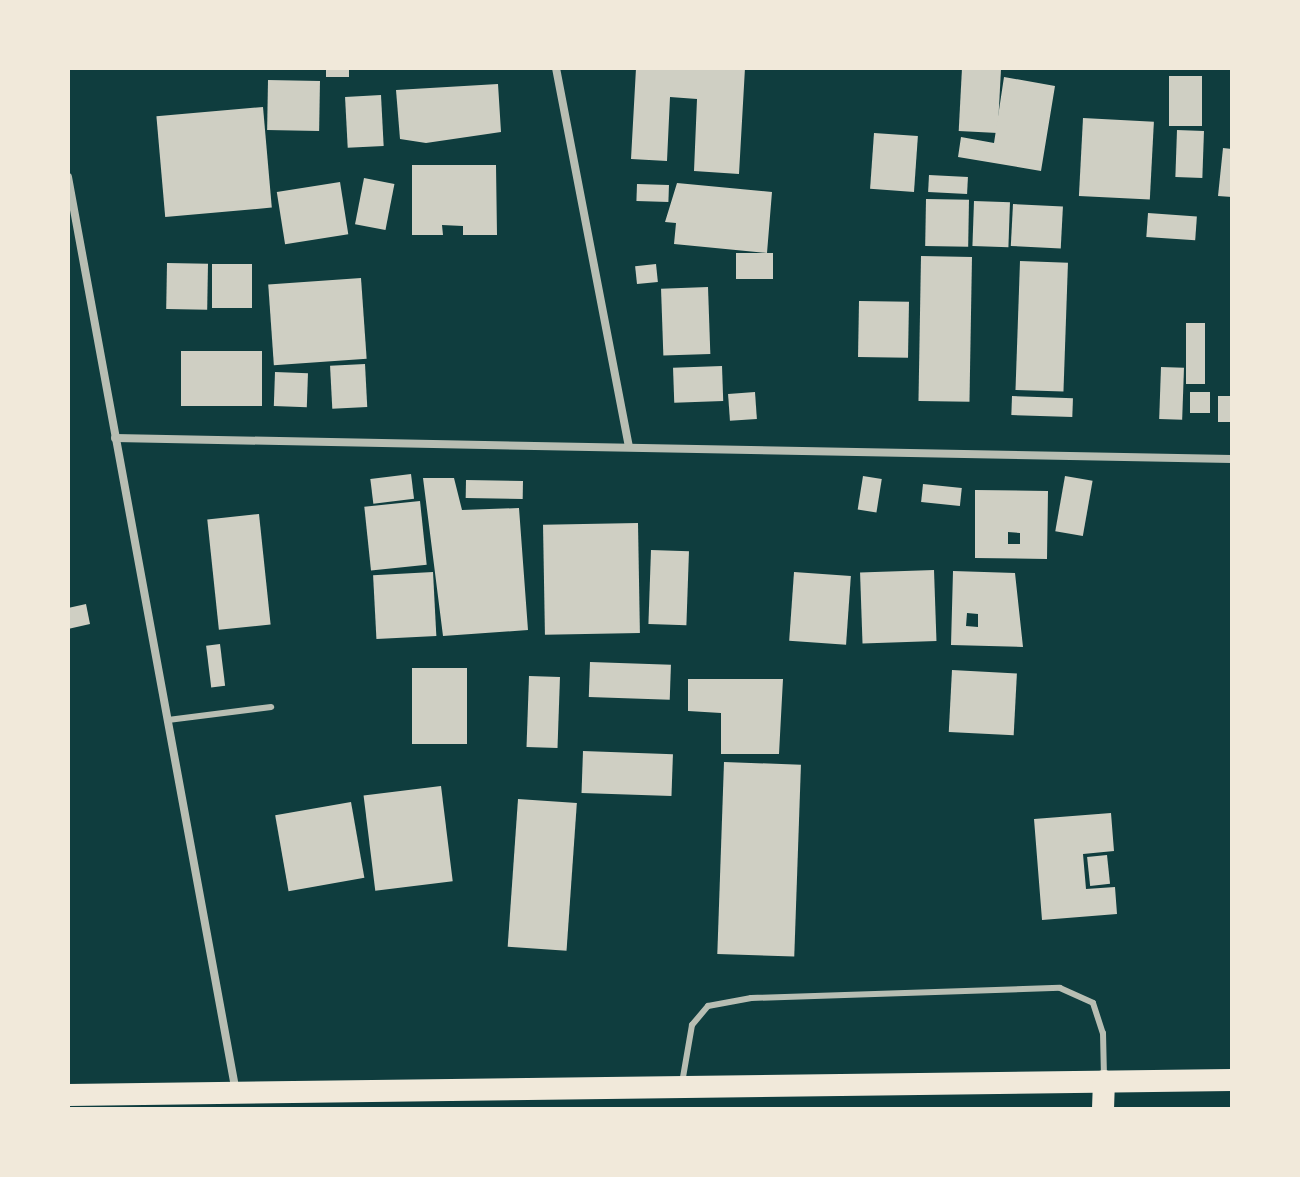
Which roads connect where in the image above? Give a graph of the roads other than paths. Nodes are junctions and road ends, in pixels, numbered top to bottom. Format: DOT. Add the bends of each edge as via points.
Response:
graph roads {
  1 [pos="556,68"];
  2 [pos="68,177"];
  3 [pos="70,203"];
  4 [pos="115,438"];
  5 [pos="629,447"];
  6 [pos="1232,459"];
  7 [pos="271,707"];
  8 [pos="168,720"];
  9 [pos="1232,1080"];
  10 [pos="1104,1081"];
  11 [pos="681,1087"];
  12 [pos="236,1092"];
  13 [pos="68,1095"];
  14 [pos="1103,1109"];
  1 -- 5 [label="street"];
  2 -- 3 [label="street"];
  3 -- 4 [label="street"];
  4 -- 5 [label="street"];
  4 -- 8 [label="street"];
  5 -- 6 [label="street"];
  7 -- 8 [label="lane"];
  8 -- 12 [label="street"];
  9 -- 10 [label="highway"];
  10 -- 11 [label="highway"];
  10 -- 11 [label="lane" via="1103,1033 1093,1003 1060,988 751,998 708,1006 692,1025"];
  10 -- 14 [label="highway"];
  11 -- 12 [label="highway"];
  12 -- 13 [label="highway"];
}
